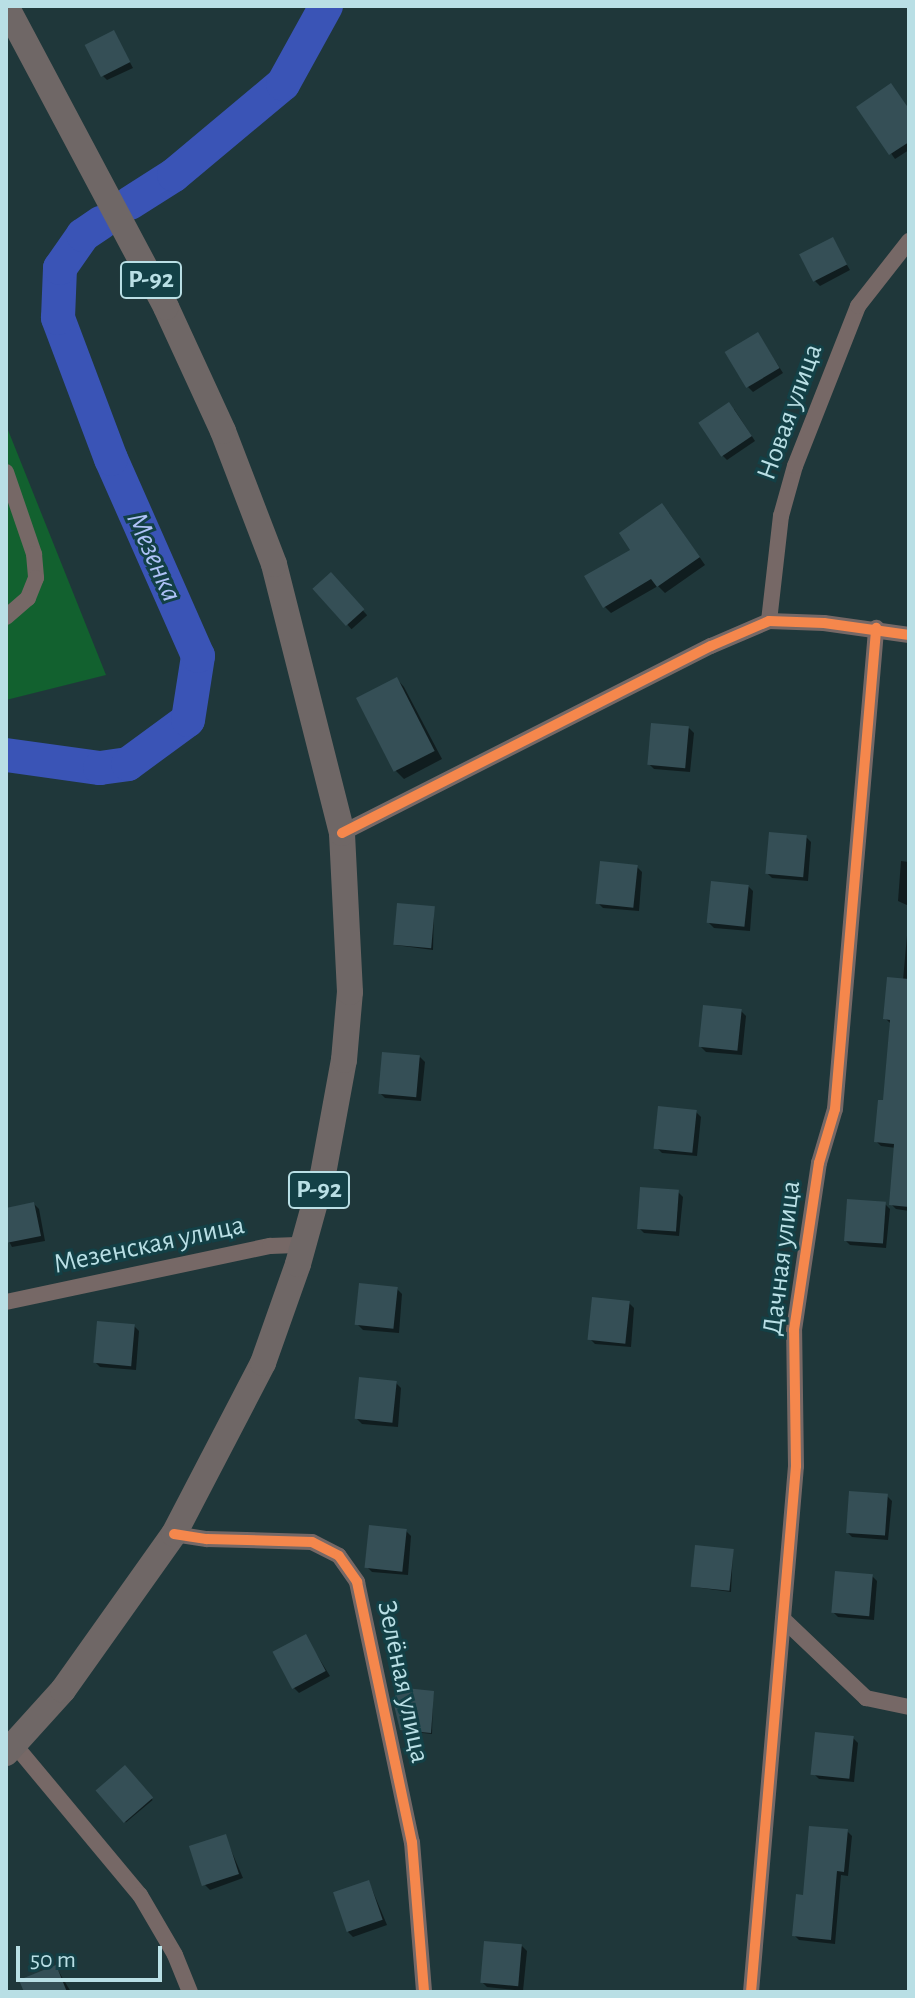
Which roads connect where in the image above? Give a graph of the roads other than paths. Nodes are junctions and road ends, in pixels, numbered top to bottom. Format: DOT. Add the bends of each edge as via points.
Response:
graph roads {
  1 [pos="6,6"];
  2 [pos="909,241"];
  3 [pos="6,472"];
  4 [pos="6,617"];
  5 [pos="769,621"];
  6 [pos="876,628"];
  7 [pos="909,635"];
  8 [pos="342,833"];
  9 [pos="303,1245"];
  10 [pos="6,1302"];
  11 [pos="174,1534"];
  12 [pos="783,1619"];
  13 [pos="909,1707"];
  14 [pos="10,1748"];
  15 [pos="190,1992"];
  16 [pos="424,1992"];
  17 [pos="751,1992"];
  1 -- 8 [label="main road, Р-92" via="166,307 229,445 274,564"];
  2 -- 5 [label="street, Новая улица" via="858,306 795,466 781,516"];
  3 -- 4 [label="street" via="34,554 36,578 28,598"];
  5 -- 6 [label="street"];
  5 -- 8 [label="street"];
  6 -- 7 [label="street"];
  6 -- 12 [label="street, Дачная улица" via="835,1109 819,1163 794,1330 796,1466"];
  8 -- 9 [label="main road, Р-92" via="350,992 344,1060 323,1174"];
  9 -- 10 [label="street, Мезенская улица" via="270,1246"];
  9 -- 11 [label="main road, Р-92" via="263,1363"];
  11 -- 14 [label="main road, Р-92" via="63,1690"];
  11 -- 16 [label="street, Зелёная улица" via="312,1542 339,1556 357,1582 412,1842"];
  12 -- 13 [label="street" via="866,1698"];
  12 -- 17 [label="street, Дачная улица"];
  14 -- 15 [label="street" via="140,1895"];
}
